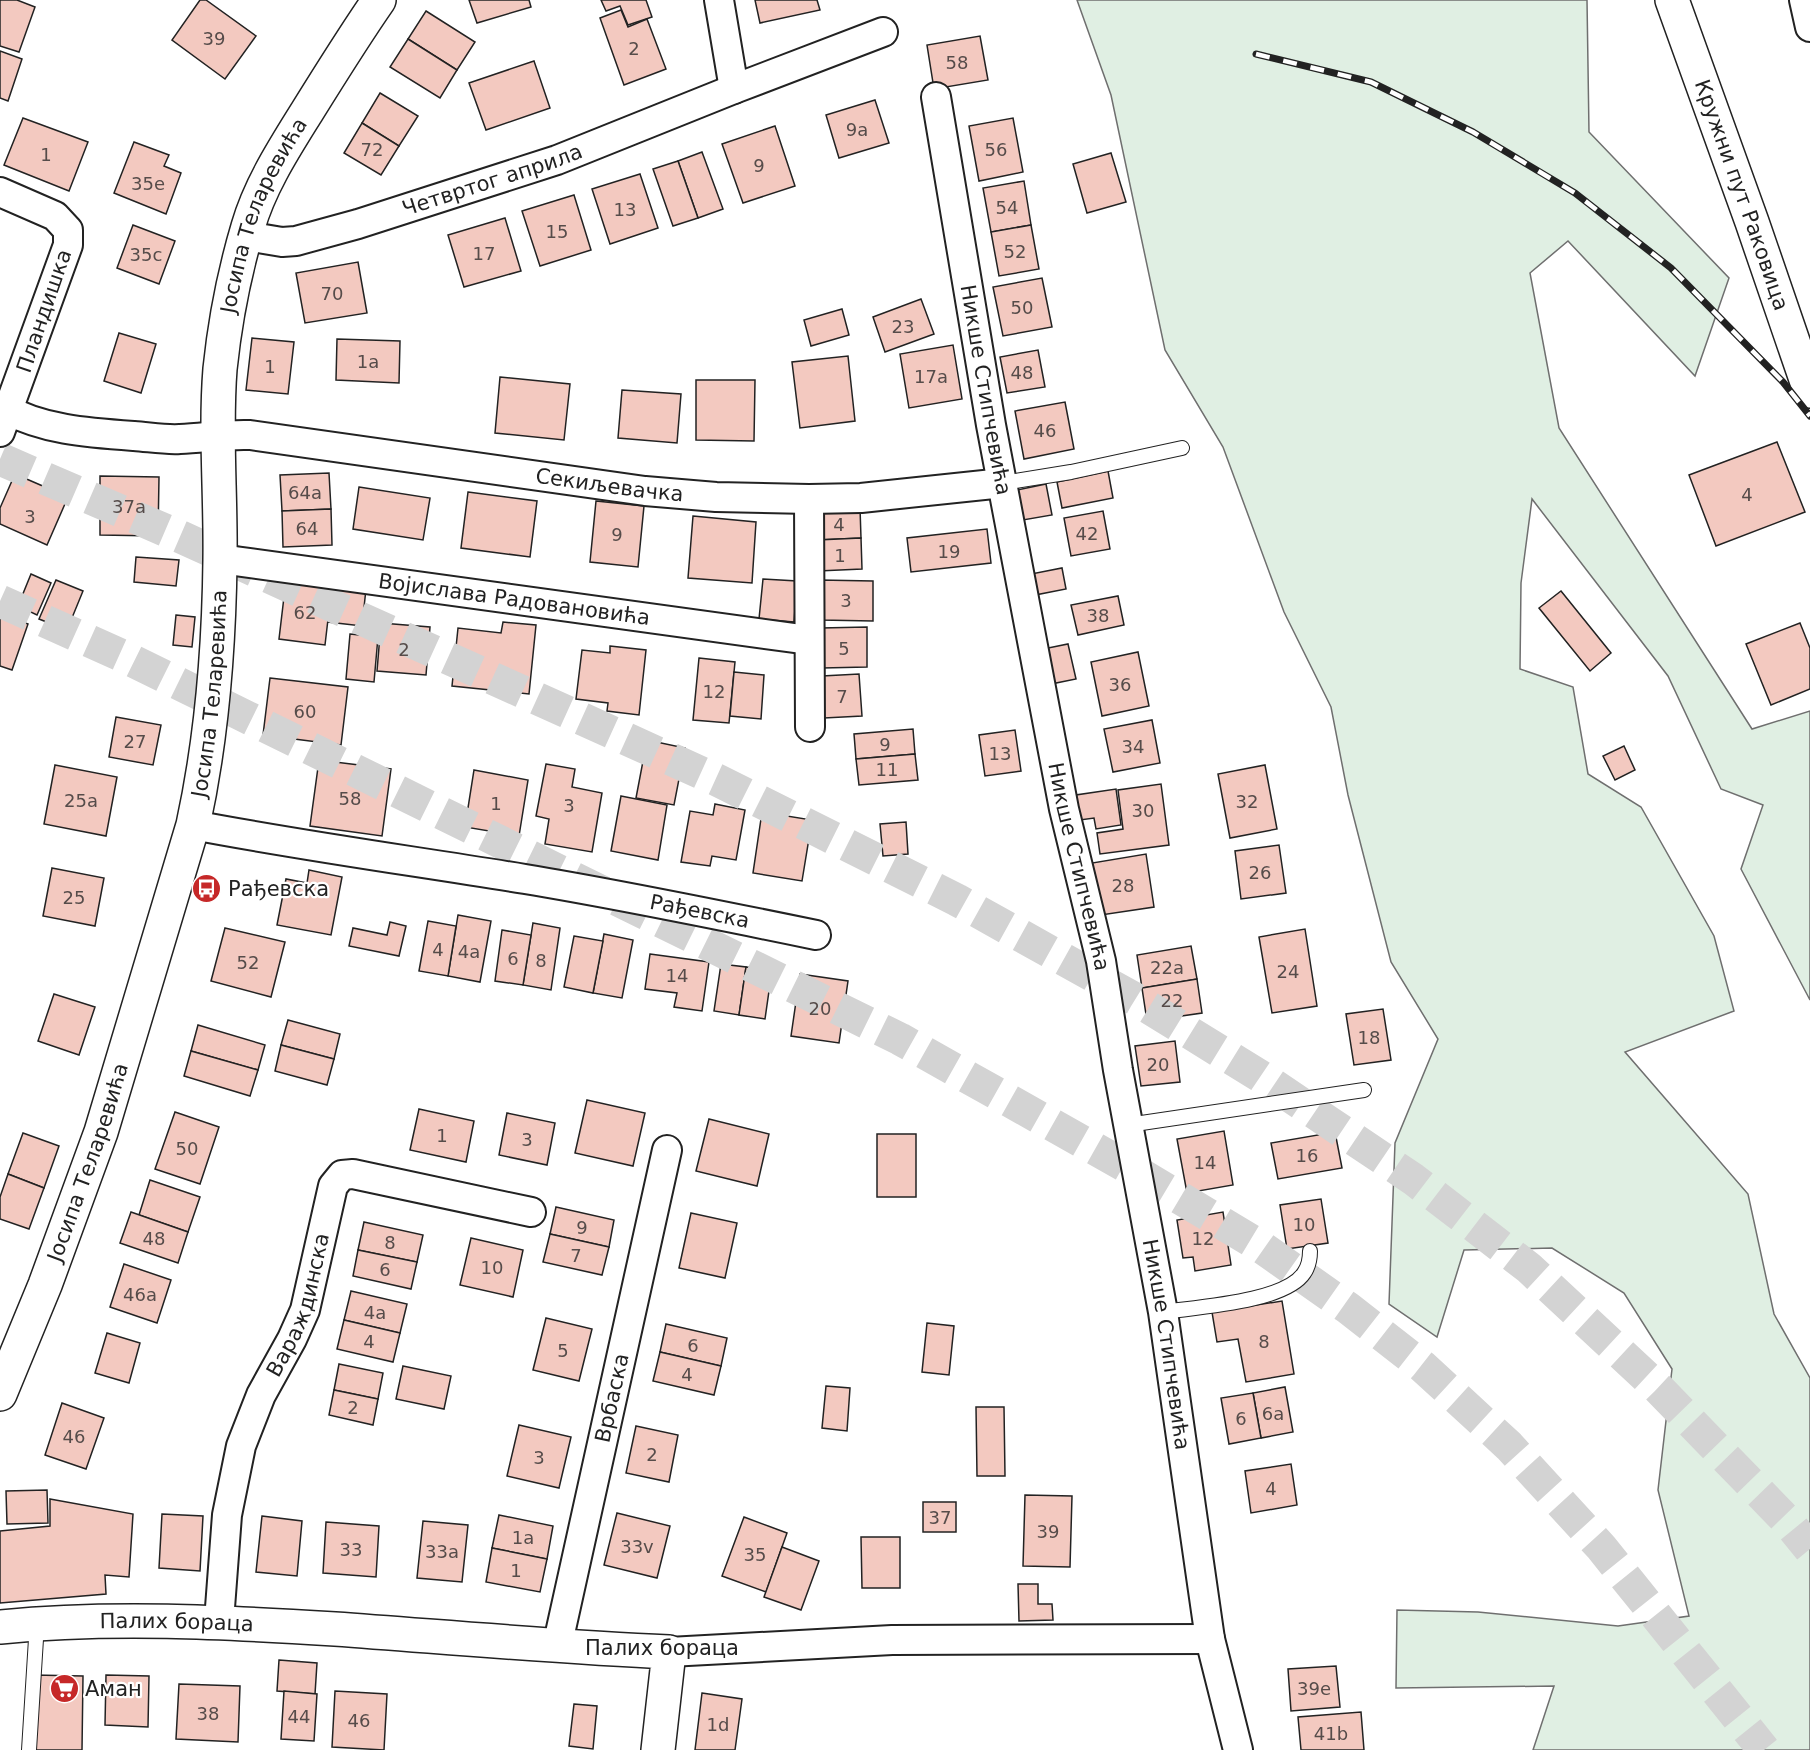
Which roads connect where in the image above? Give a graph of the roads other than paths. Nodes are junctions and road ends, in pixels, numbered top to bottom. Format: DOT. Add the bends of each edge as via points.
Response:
graph roads {
  1 [pos="379,0"];
  2 [pos="719,0"];
  3 [pos="1672,0"];
  4 [pos="1808,0"];
  5 [pos="1810,27"];
  6 [pos="883,32"];
  7 [pos="734,89"];
  8 [pos="936,97"];
  9 [pos="0,192"];
  10 [pos="246,236"];
  11 [pos="1810,391"];
  12 [pos="3,417"];
  13 [pos="219,435"];
  14 [pos="1182,448"];
  15 [pos="1003,483"];
  16 [pos="809,499"];
  17 [pos="220,560"];
  18 [pos="809,640"];
  19 [pos="810,726"];
  20 [pos="193,825"];
  21 [pos="816,935"];
  22 [pos="1364,1090"];
  23 [pos="1128,1125"];
  24 [pos="667,1150"];
  25 [pos="531,1212"];
  26 [pos="1310,1251"];
  27 [pos="1163,1312"];
  28 [pos="0,1394"];
  29 [pos="219,1621"];
  30 [pos="37,1623"];
  31 [pos="0,1627"];
  32 [pos="1210,1639"];
  33 [pos="557,1647"];
  34 [pos="669,1652"];
  35 [pos="29,1750"];
  36 [pos="658,1750"];
  37 [pos="1238,1750"];
  1 -- 10 [label="street, Јосипа Теларевића" via="281,154"];
  2 -- 7 [label="street"];
  3 -- 11 [label="street, Кружни пут Раковица"];
  4 -- 5 [label="street"];
  6 -- 7 [label="street, Четвртог априла"];
  7 -- 10 [label="street, Четвртог априла" via="558,160 358,224 296,241"];
  8 -- 15 [label="street, Никше Стипчевића"];
  9 -- 12 [label="street, Пландишка" via="55,216 68,230 68,245"];
  10 -- 13 [label="street, Јосипа Теларевића" via="233,278 220,370"];
  12 -- 13 [label="street, Секиљевачка" via="92,434 177,439"];
  13 -- 16 [label="street, Секиљевачка" via="250,435 645,491"];
  13 -- 17 [label="street, Јосипа Теларевића"];
  14 -- 15 [label="lane"];
  15 -- 16 [label="street, Секиљевачка" via="861,498"];
  15 -- 23 [label="street, Никше Стипчевића" via="1064,809 1101,961"];
  16 -- 18 [label="street"];
  17 -- 18 [label="street, Војислава Радовановића"];
  17 -- 20 [label="street, Јосипа Теларевића" via="210,736"];
  18 -- 19 [label="street"];
  20 -- 21 [label="street, Рађевска" via="527,879"];
  20 -- 28 [label="street, Јосипа Теларевића" via="101,1132"];
  22 -- 23 [label="lane"];
  23 -- 27 [label="street, Никше Стипчевића"];
  24 -- 33 [label="street, Врбаска"];
  25 -- 29 [label="street, Вараждинска" via="353,1174 342,1175 333,1186 304,1310 261,1395 241,1446 227,1515"];
  26 -- 27 [label="lane" via="1304,1274 1270,1295"];
  27 -- 32 [label="street, Никше Стипчевића"];
  29 -- 30 [label="street, Палих бораца"];
  29 -- 33 [label="street, Палих бораца"];
  30 -- 31 [label="street, Палих бораца"];
  30 -- 35 [label="lane"];
  32 -- 34 [label="street, Палих бораца" via="892,1640"];
  32 -- 37 [label="street"];
  33 -- 34 [label="street, Палих бораца"];
  34 -- 36 [label="street"];
}
